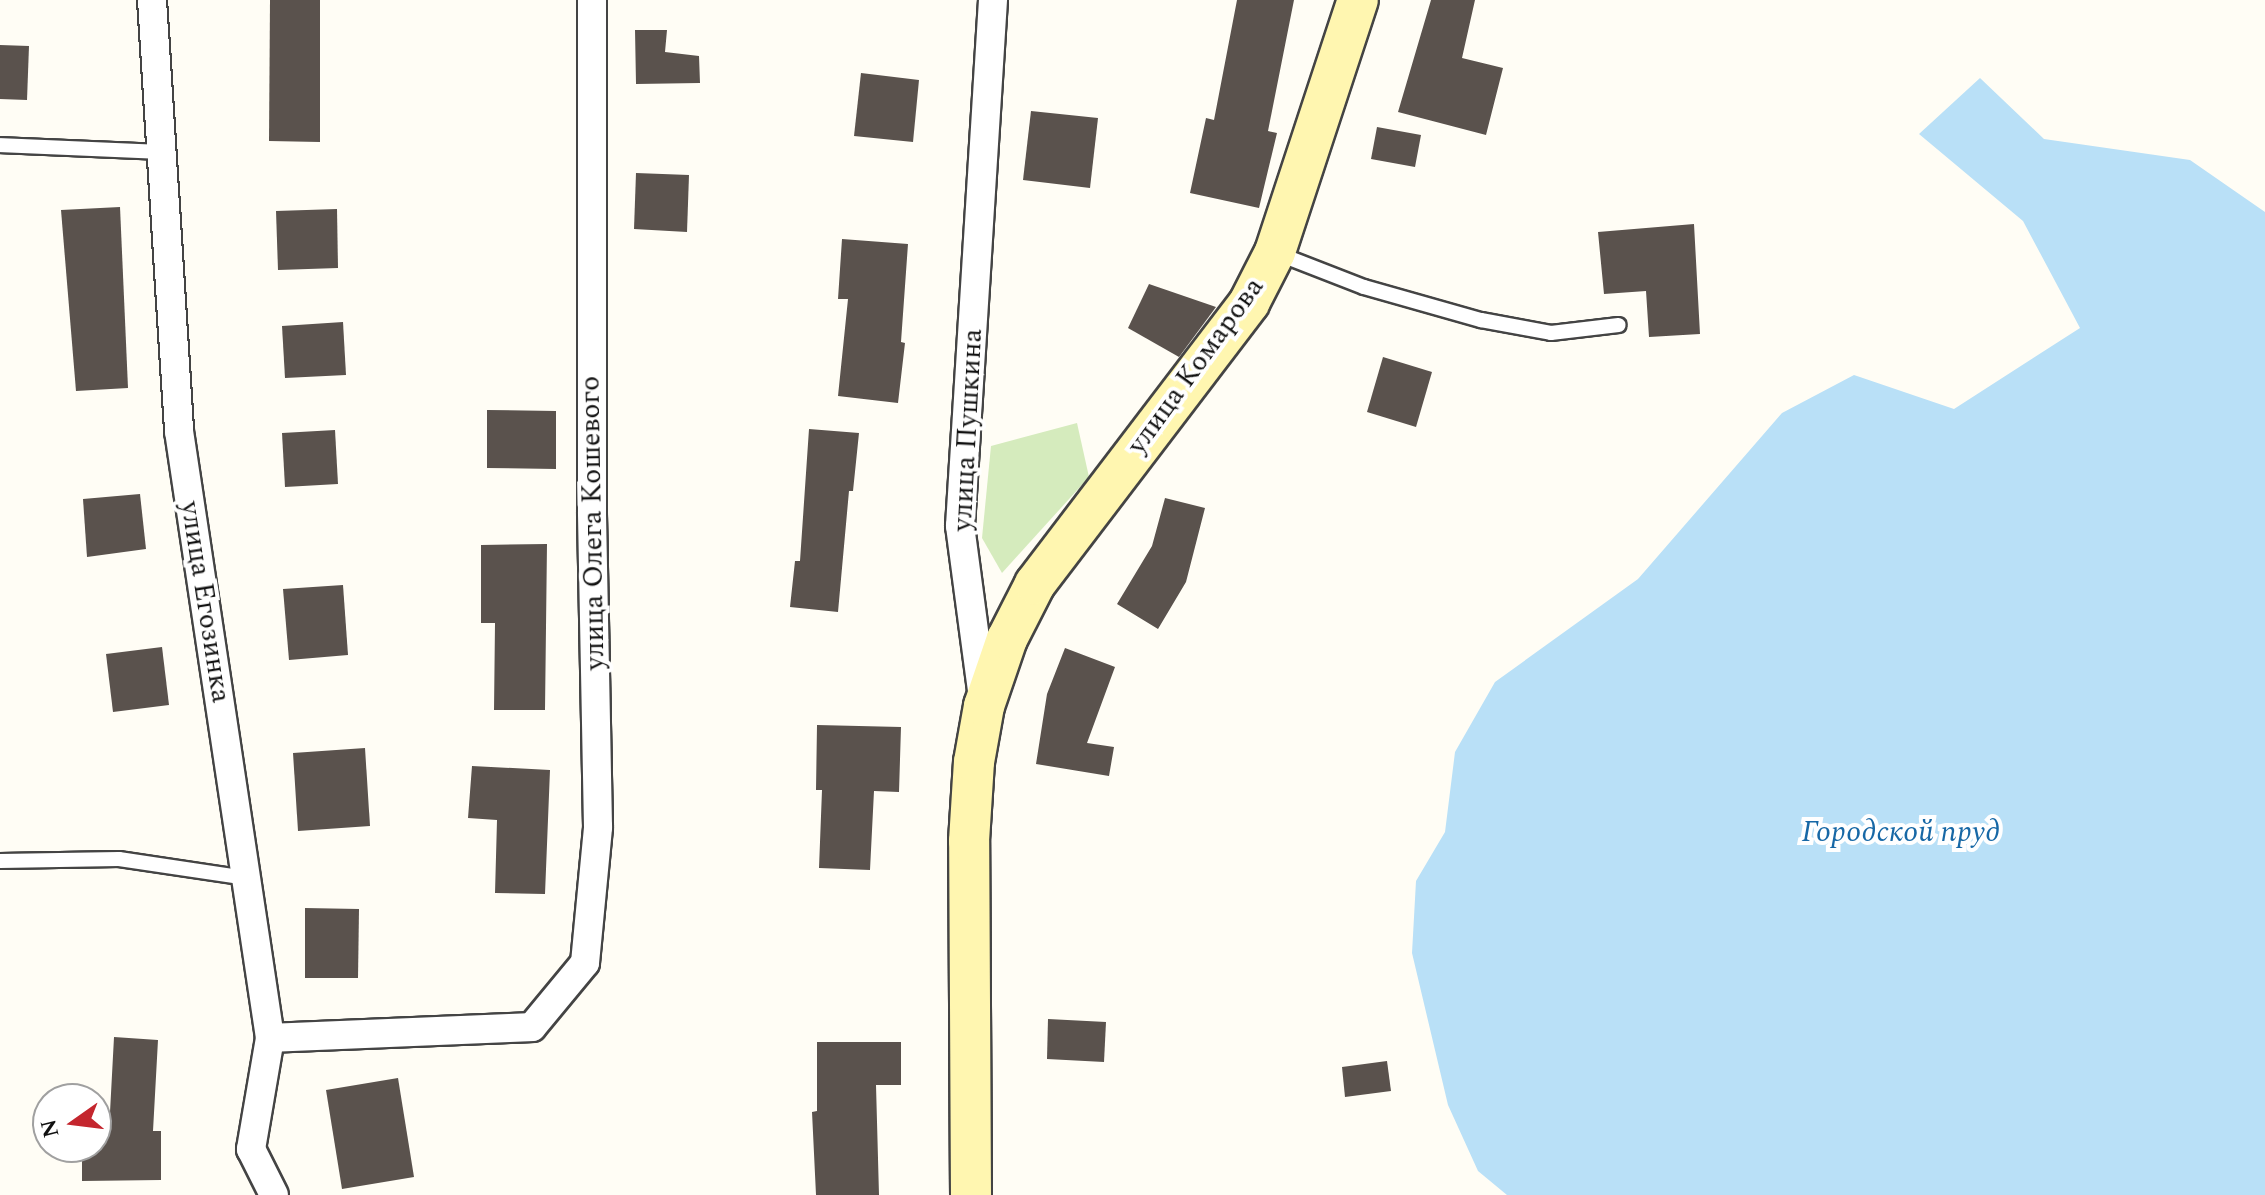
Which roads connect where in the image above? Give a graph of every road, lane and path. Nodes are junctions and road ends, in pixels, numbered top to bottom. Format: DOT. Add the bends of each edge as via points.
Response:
graph roads {
  1 [pos="152,0"];
  2 [pos="592,0"];
  3 [pos="993,0"];
  4 [pos="1358,0"];
  5 [pos="0,145"];
  6 [pos="161,152"];
  7 [pos="1275,252"];
  8 [pos="1619,325"];
  9 [pos="984,706"];
  10 [pos="0,861"];
  11 [pos="246,878"];
  12 [pos="270,1038"];
  13 [pos="274,1195"];
  14 [pos="971,1195"];
  1 -- 6 [label="street, улица Егозинка"];
  2 -- 12 [label="street, улица Олега Кошевого" via="598,827 585,963 532,1027"];
  3 -- 9 [label="street, улица Пушкина" via="960,526"];
  4 -- 7 [label="street, улица Комарова"];
  5 -- 6 [label="lane"];
  6 -- 11 [label="street, улица Егозинка" via="179,431"];
  7 -- 8 [label="lane" via="1364,287 1481,320 1551,333"];
  7 -- 9 [label="street, улица Комарова" via="1249,303 1035,584 1007,639"];
  9 -- 14 [label="street, улица Пушкина" via="969,841"];
  10 -- 11 [label="lane" via="119,859"];
  11 -- 12 [label="street, улица Егозинка"];
  12 -- 13 [label="street, улица Егозинка" via="251,1149"];
}
